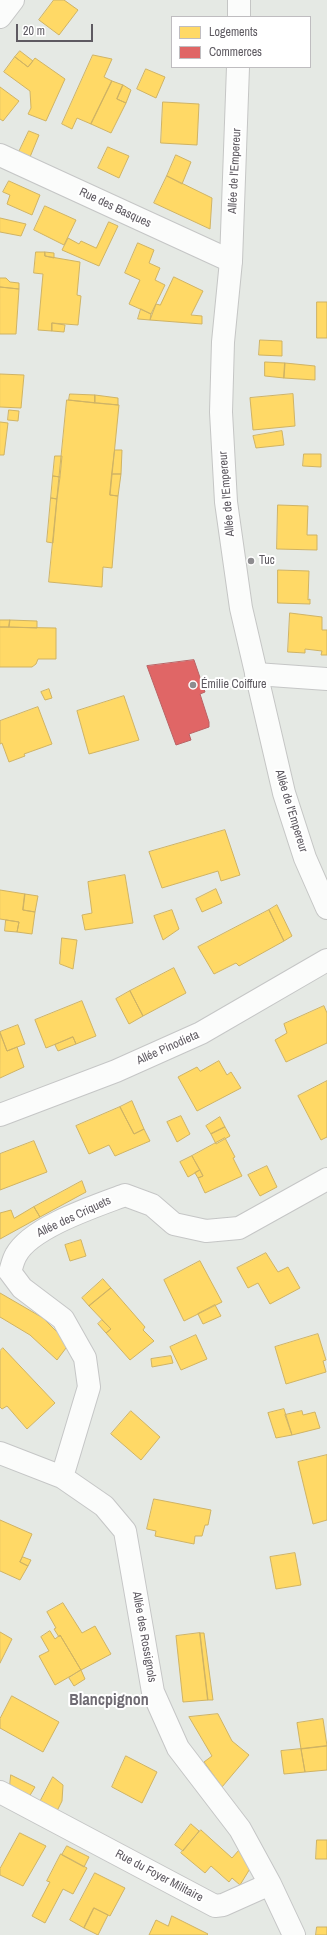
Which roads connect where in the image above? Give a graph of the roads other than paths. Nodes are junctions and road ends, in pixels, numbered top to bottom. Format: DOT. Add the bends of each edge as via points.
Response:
graph roads {
  1 [pos="13,0"];
  2 [pos="239,0"];
  3 [pos="239,16"];
  4 [pos="0,17"];
  5 [pos="238,68"];
  6 [pos="0,155"];
  7 [pos="231,260"];
  8 [pos="256,674"];
  9 [pos="327,679"];
  10 [pos="327,908"];
  11 [pos="327,960"];
  12 [pos="0,1115"];
  13 [pos="327,1179"];
  14 [pos="0,1453"];
  15 [pos="62,1477"];
  16 [pos="0,1792"];
  17 [pos="270,1884"];
  18 [pos="294,1935"];
  1 -- 4 [label="street"];
  2 -- 3 [label="street"];
  5 -- 7 [label="street, Allée de l'Empereur"];
  6 -- 7 [label="street, Rue des Basques"];
  7 -- 8 [label="street, Allée de l'Empereur" via="223,342 221,412 224,474 232,550"];
  8 -- 9 [label="street"];
  8 -- 10 [label="street, Allée de l'Empereur" via="284,793 305,858"];
  11 -- 12 [label="street, Allée Pinodieta" via="201,1033 116,1072"];
  13 -- 15 [label="street, Allée des Criquets" via="240,1228 206,1232 174,1224 152,1205 125,1195 35,1234 16,1254 10,1272 22,1288 63,1320 85,1358 89,1387"];
  14 -- 15 [label="street, Allée des Rossignols"];
  15 -- 17 [label="street, Allée des Rossignols" via="104,1506 124,1531 153,1692 178,1748 240,1829"];
  16 -- 17 [label="street, Rue du Foyer Militaire" via="215,1906 223,1905"];
  17 -- 18 [label="street"];
}
